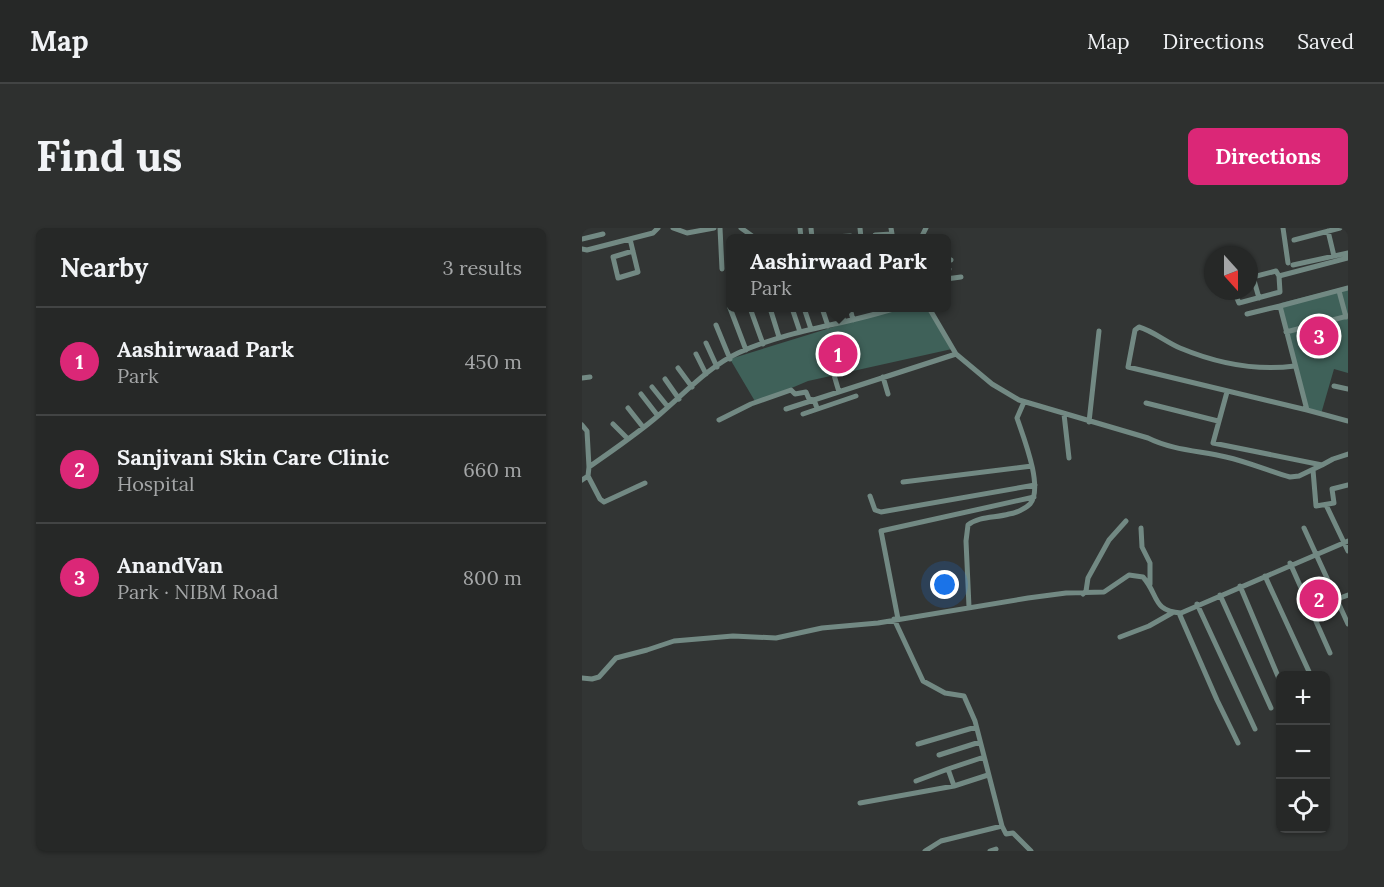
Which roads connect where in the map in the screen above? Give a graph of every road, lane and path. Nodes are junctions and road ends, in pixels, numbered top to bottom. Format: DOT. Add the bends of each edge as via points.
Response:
graph roads {
  1 [pos="658,228"];
  2 [pos="673,228"];
  3 [pos="714,228"];
  4 [pos="720,228"];
  5 [pos="1283,228"];
  6 [pos="1340,228"];
  7 [pos="602,231"];
  8 [pos="1328,231"];
  9 [pos="582,239"];
  10 [pos="630,239"];
  11 [pos="1294,240"];
  12 [pos="604,245"];
  13 [pos="582,249"];
  14 [pos="633,251"];
  15 [pos="1348,253"];
  16 [pos="1334,256"];
  17 [pos="1348,258"];
  18 [pos="722,269"];
  19 [pos="1258,275"];
  20 [pos="1279,276"];
  21 [pos="961,277"];
  22 [pos="951,278"];
  23 [pos="1348,288"];
  24 [pos="1339,291"];
  25 [pos="1259,298"];
  26 [pos="1238,300"];
  27 [pos="1251,300"];
  28 [pos="1280,306"];
  29 [pos="732,312"];
  30 [pos="751,312"];
  31 [pos="771,312"];
  32 [pos="793,312"];
  33 [pos="805,312"];
  34 [pos="823,312"];
  35 [pos="841,312"];
  36 [pos="851,312"];
  37 [pos="882,312"];
  38 [pos="931,312"];
  39 [pos="875,314"];
  40 [pos="1246,314"];
  41 [pos="1347,316"];
  42 [pos="853,320"];
  43 [pos="844,322"];
  44 [pos="716,325"];
  45 [pos="828,326"];
  46 [pos="811,329"];
  47 [pos="1099,331"];
  48 [pos="800,332"];
  49 [pos="1286,332"];
  50 [pos="779,338"];
  51 [pos="706,343"];
  52 [pos="763,344"];
  53 [pos="746,350"];
  54 [pos="696,354"];
  55 [pos="956,354"];
  56 [pos="730,358"];
  57 [pos="1295,366"];
  58 [pos="717,367"];
  59 [pos="678,368"];
  60 [pos="706,374"];
  61 [pos="834,375"];
  62 [pos="590,376"];
  63 [pos="582,378"];
  64 [pos="883,378"];
  65 [pos="665,379"];
  66 [pos="1334,386"];
  67 [pos="652,387"];
  68 [pos="692,387"];
  69 [pos="1348,389"];
  70 [pos="839,392"];
  71 [pos="1227,392"];
  72 [pos="640,394"];
  73 [pos="888,394"];
  74 [pos="856,396"];
  75 [pos="679,399"];
  76 [pos="814,400"];
  77 [pos="1024,402"];
  78 [pos="1146,403"];
  79 [pos="668,407"];
  80 [pos="628,408"];
  81 [pos="817,408"];
  82 [pos="786,409"];
  83 [pos="1307,410"];
  84 [pos="803,414"];
  85 [pos="1064,414"];
  86 [pos="658,416"];
  87 [pos="719,420"];
  88 [pos="1218,421"];
  89 [pos="1348,421"];
  90 [pos="1089,422"];
  91 [pos="613,424"];
  92 [pos="582,425"];
  93 [pos="643,427"];
  94 [pos="627,440"];
  95 [pos="1348,454"];
  96 [pos="1069,458"];
  97 [pos="1322,465"];
  98 [pos="1032,466"];
  99 [pos="589,467"];
  100 [pos="1313,470"];
  101 [pos="588,476"];
  102 [pos="582,480"];
  103 [pos="903,482"];
  104 [pos="645,483"];
  105 [pos="1035,485"];
  106 [pos="1348,485"];
  107 [pos="870,496"];
  108 [pos="1034,497"];
  109 [pos="1327,507"];
  110 [pos="966,512"];
  111 [pos="1126,521"];
  112 [pos="968,525"];
  113 [pos="1141,528"];
  114 [pos="1304,528"];
  115 [pos="1346,540"];
  116 [pos="1348,551"];
  117 [pos="1316,554"];
  118 [pos="1291,565"];
  119 [pos="1265,576"];
  120 [pos="1240,587"];
  121 [pos="1150,589"];
  122 [pos="1083,594"];
  123 [pos="1220,595"];
  124 [pos="1348,595"];
  125 [pos="1337,599"];
  126 [pos="1198,605"];
  127 [pos="969,607"];
  128 [pos="1175,613"];
  129 [pos="896,619"];
  130 [pos="1348,624"];
  131 [pos="1120,637"];
  132 [pos="1330,652"];
  133 [pos="1277,671"];
  134 [pos="1309,671"];
  135 [pos="582,678"];
  136 [pos="1271,708"];
  137 [pos="976,727"];
  138 [pos="1255,729"];
  139 [pos="980,742"];
  140 [pos="1238,743"];
  141 [pos="918,744"];
  142 [pos="939,754"];
  143 [pos="984,757"];
  144 [pos="948,769"];
  145 [pos="988,775"];
  146 [pos="916,781"];
  147 [pos="954,786"];
  148 [pos="860,803"];
  149 [pos="1002,826"];
  150 [pos="1022,841"];
  151 [pos="926,851"];
  152 [pos="1024,851"];
  153 [pos="1031,851"];
  1 -- 10 [label="street"];
  2 -- 3 [label="street" via="687,233"];
  4 -- 18 [label="street"];
  5 -- 16 [label="street" via="1291,264"];
  6 -- 8 [label="street"];
  7 -- 9 [label="street"];
  7 -- 12 [label="street"];
  8 -- 11 [label="street"];
  8 -- 16 [label="street"];
  10 -- 12 [label="street"];
  10 -- 14 [label="street"];
  12 -- 13 [label="street"];
  14 -- 14 [label="street" via="638,272 618,278 613,257"];
  15 -- 16 [label="street"];
  17 -- 20 [label="street"];
  19 -- 20 [label="street" via="1276,271"];
  20 -- 25 [label="street" via="1280,292"];
  21 -- 22 [label="street"];
  23 -- 24 [label="street"];
  24 -- 28 [label="street"];
  24 -- 41 [label="street"];
  26 -- 27 [label="street"];
  28 -- 40 [label="street"];
  28 -- 49 [label="street"];
  29 -- 53 [label="street"];
  30 -- 52 [label="street"];
  31 -- 50 [label="street"];
  32 -- 48 [label="street"];
  33 -- 46 [label="street"];
  34 -- 45 [label="street"];
  35 -- 43 [label="street"];
  36 -- 42 [label="street"];
  37 -- 39 [label="street"];
  38 -- 55 [label="street"];
  39 -- 42 [label="street"];
  41 -- 49 [label="street"];
  42 -- 43 [label="street"];
  43 -- 45 [label="street"];
  44 -- 56 [label="street"];
  45 -- 46 [label="street"];
  46 -- 48 [label="street"];
  47 -- 90 [label="street"];
  48 -- 50 [label="street"];
  49 -- 57 [label="street"];
  50 -- 52 [label="street"];
  51 -- 58 [label="street"];
  52 -- 53 [label="street"];
  53 -- 56 [label="street"];
  54 -- 60 [label="street"];
  55 -- 64 [label="street"];
  55 -- 77 [label="street" via="992,384"];
  56 -- 58 [label="street"];
  57 -- 71 [label="street" via="1221,361 1179,347 1143,328 1135,330 1128,367"];
  57 -- 83 [label="street"];
  58 -- 60 [label="street"];
  59 -- 68 [label="street"];
  60 -- 68 [label="street"];
  61 -- 70 [label="street"];
  62 -- 63 [label="street"];
  64 -- 70 [label="street"];
  64 -- 73 [label="street"];
  65 -- 75 [label="street"];
  66 -- 69 [label="street"];
  67 -- 79 [label="street"];
  68 -- 75 [label="street"];
  70 -- 76 [label="street"];
  71 -- 83 [label="street"];
  71 -- 88 [label="street"];
  72 -- 86 [label="street"];
  74 -- 81 [label="street"];
  75 -- 79 [label="street"];
  76 -- 81 [label="street"];
  76 -- 82 [label="street"];
  76 -- 87 [label="street" via="806,392 795,394 791,390"];
  77 -- 85 [label="street"];
  77 -- 98 [label="street" via="1017,418"];
  78 -- 88 [label="street"];
  79 -- 86 [label="street"];
  80 -- 93 [label="street"];
  81 -- 84 [label="street"];
  83 -- 89 [label="street"];
  85 -- 90 [label="street"];
  85 -- 96 [label="street"];
  86 -- 93 [label="street"];
  88 -- 97 [label="street" via="1213,443"];
  90 -- 100 [label="street" via="1290,477"];
  91 -- 94 [label="street"];
  92 -- 99 [label="street" via="587,431"];
  93 -- 94 [label="street"];
  94 -- 99 [label="street"];
  95 -- 97 [label="street"];
  97 -- 100 [label="street"];
  98 -- 103 [label="street"];
  98 -- 105 [label="street"];
  99 -- 101 [label="street"];
  100 -- 106 [label="street" via="1316,506 1334,503 1332,489"];
  101 -- 102 [label="street"];
  101 -- 104 [label="street" via="604,502"];
  105 -- 107 [label="street" via="881,512 875,510"];
  105 -- 108 [label="street"];
  108 -- 110 [label="street"];
  108 -- 112 [label="street" via="1024,509"];
  109 -- 115 [label="street"];
  110 -- 112 [label="street"];
  110 -- 129 [label="street" via="881,531"];
  111 -- 122 [label="street" via="1109,540"];
  112 -- 127 [label="street"];
  113 -- 121 [label="street" via="1142,547 1150,563"];
  114 -- 117 [label="street"];
  115 -- 116 [label="street"];
  115 -- 117 [label="street"];
  117 -- 118 [label="street"];
  117 -- 125 [label="street"];
  118 -- 119 [label="street"];
  118 -- 132 [label="street"];
  119 -- 120 [label="street"];
  119 -- 134 [label="street"];
  120 -- 123 [label="street"];
  120 -- 133 [label="street"];
  121 -- 122 [label="street" via="1143,577 1129,575 1104,592"];
  121 -- 128 [label="street" via="1162,609"];
  122 -- 127 [label="street"];
  123 -- 126 [label="street"];
  123 -- 136 [label="street"];
  124 -- 125 [label="street"];
  125 -- 130 [label="street"];
  126 -- 128 [label="street"];
  126 -- 138 [label="street"];
  127 -- 129 [label="street"];
  128 -- 131 [label="street"];
  128 -- 140 [label="street"];
  129 -- 135 [label="street" via="776,638 733,636 675,641 616,658 599,677"];
  129 -- 137 [label="street" via="922,681 945,693 964,696"];
  137 -- 139 [label="street"];
  137 -- 141 [label="street"];
  139 -- 142 [label="street"];
  139 -- 143 [label="street"];
  143 -- 144 [label="street"];
  143 -- 145 [label="street"];
  144 -- 146 [label="street"];
  144 -- 147 [label="street"];
  145 -- 147 [label="street"];
  145 -- 149 [label="street"];
  147 -- 148 [label="street"];
  149 -- 150 [label="street" via="1006,834 1013,833"];
  149 -- 151 [label="street" via="940,841"];
  150 -- 152 [label="street"];
  150 -- 153 [label="street"];
}
